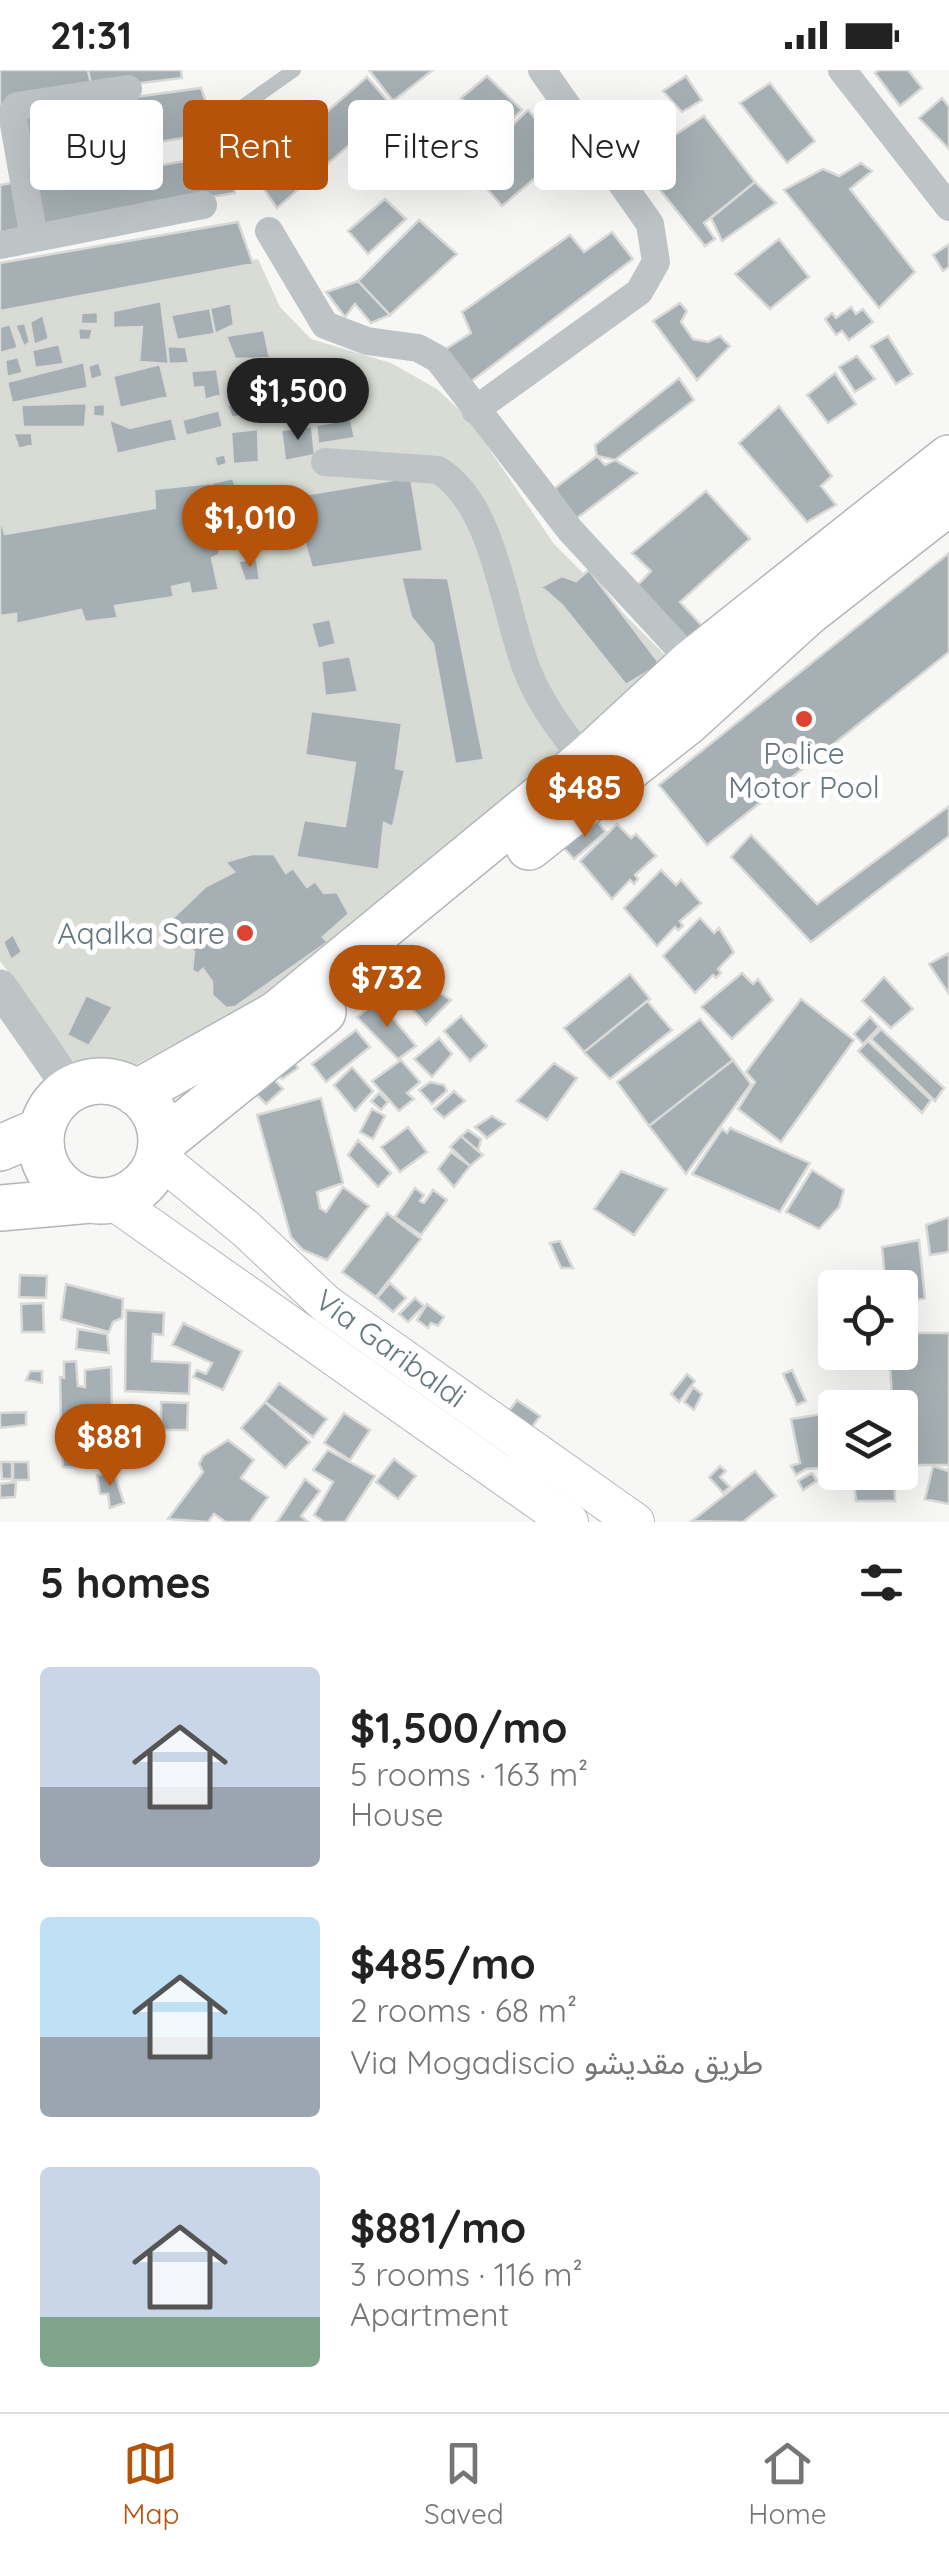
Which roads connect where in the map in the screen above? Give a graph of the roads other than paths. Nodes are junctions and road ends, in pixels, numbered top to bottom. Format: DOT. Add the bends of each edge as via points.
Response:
graph roads {
  1 [pos="294,70"];
  2 [pos="542,70"];
  3 [pos="842,70"];
  4 [pos="128,89"];
  5 [pos="252,100"];
  6 [pos="203,205"];
  7 [pos="949,207"];
  8 [pos="270,231"];
  9 [pos="34,238"];
  10 [pos="0,245"];
  11 [pos="475,410"];
  12 [pos="949,458"];
  13 [pos="326,462"];
  14 [pos="949,502"];
  15 [pos="692,662"];
  16 [pos="595,773"];
  17 [pos="0,987"];
  18 [pos="71,1089"];
  19 [pos="136,1093"];
  20 [pos="42,1130"];
  21 [pos="0,1148"];
  22 [pos="160,1150"];
  23 [pos="102,1200"];
  24 [pos="0,1208"];
  25 [pos="570,1522"];
  26 [pos="634,1522"];
  1 -- 5 [label="lane"];
  2 -- 11 [label="street" via="650,224 656,262 639,292"];
  3 -- 7 [label="street"];
  4 -- 9 [label="street" via="17,106 12,113"];
  6 -- 9 [label="street"];
  8 -- 11 [label="street" via="324,325 367,341 418,348 438,360"];
  9 -- 10 [label="street"];
  11 -- 15 [label="street" via="570,530"];
  12 -- 15 [label="highway"];
  13 -- 16 [label="street" via="438,470 454,480 468,498 508,599 542,703"];
  14 -- 16 [label="highway" via="807,614 686,722"];
  15 -- 16 [label="highway"];
  16 -- 19 [label="highway" via="277,1014"];
  16 -- 22 [label="highway"];
  17 -- 18 [label="street"];
  18 -- 19 [label="highway" via="104,1082"];
  18 -- 20 [label="highway"];
  19 -- 22 [label="highway" via="150,1106"];
  20 -- 21 [label="highway"];
  20 -- 23 [label="highway" via="41,1149 58,1183"];
  22 -- 23 [label="highway" via="141,1186"];
  22 -- 26 [label="main road, Via Garibaldi" via="326,1304"];
  23 -- 24 [label="highway"];
  23 -- 25 [label="main road, Via Garibaldi"];
}
